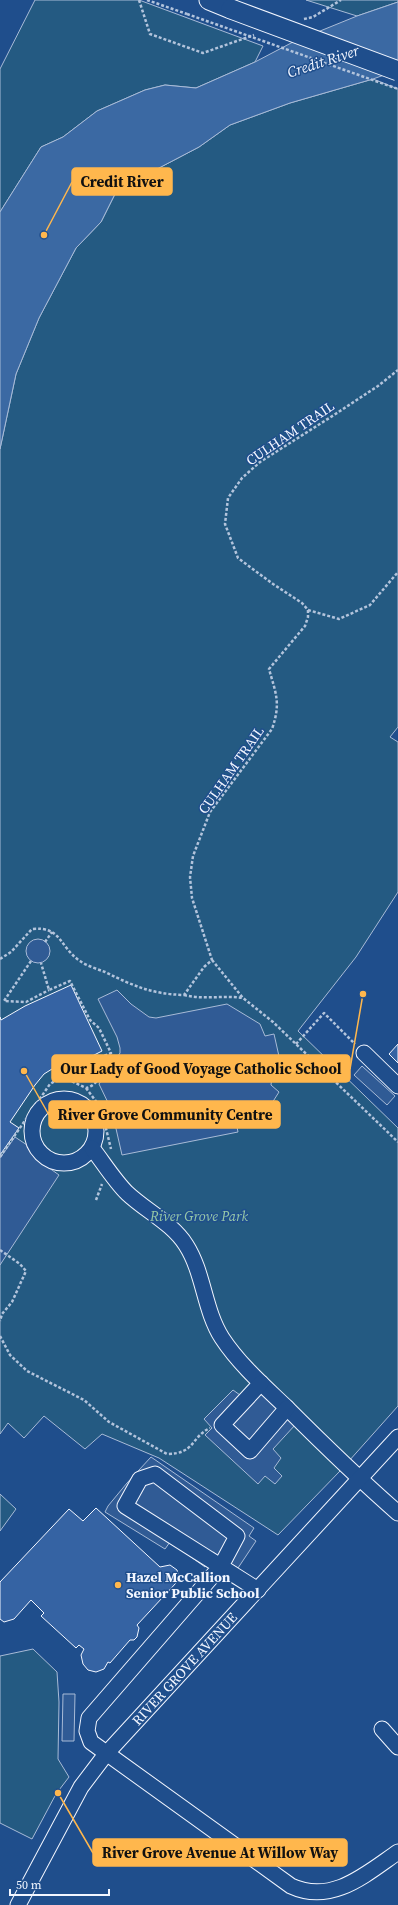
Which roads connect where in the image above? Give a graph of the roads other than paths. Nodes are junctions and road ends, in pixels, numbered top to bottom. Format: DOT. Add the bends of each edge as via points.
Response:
graph roads {
  1 [pos="209,0"];
  2 [pos="398,71"];
  3 [pos="364,1053"];
  4 [pos="398,1086"];
  5 [pos="92,1148"];
  6 [pos="261,1383"];
  7 [pos="287,1408"];
  8 [pos="398,1437"];
  9 [pos="360,1479"];
  10 [pos="398,1513"];
  11 [pos="221,1566"];
  12 [pos="258,1590"];
  13 [pos="382,1729"];
  14 [pos="398,1747"];
  15 [pos="106,1754"];
  16 [pos="398,1852"];
  17 [pos="18,1905"];
  1 -- 2 [label="main road, bridge"];
  3 -- 4 [label="street"];
  5 -- 5 [label="street" via="96,1132 87,1109 70,1100 61,1099 49,1103 37,1113 32,1128 34,1143 48,1160 71,1163 86,1155"];
  5 -- 6 [label="street" via="126,1192 171,1228 186,1245 222,1338"];
  6 -- 7 [label="street"];
  6 -- 7 [label="street" via="222,1425 250,1451"];
  7 -- 9 [label="street"];
  8 -- 9 [label="street, RIVER GROVE AVENUE"];
  9 -- 10 [label="street"];
  9 -- 12 [label="street, RIVER GROVE AVENUE"];
  11 -- 11 [label="street" via="237,1536 155,1474 140,1479 125,1506"];
  11 -- 12 [label="street"];
  11 -- 15 [label="street" via="89,1718 87,1731 91,1742"];
  12 -- 15 [label="street, RIVER GROVE AVENUE"];
  13 -- 14 [label="street"];
  15 -- 16 [label="street" via="291,1886 304,1892 321,1893 350,1886"];
  15 -- 17 [label="street, RIVER GROVE AVENUE" via="81,1787"];
}
